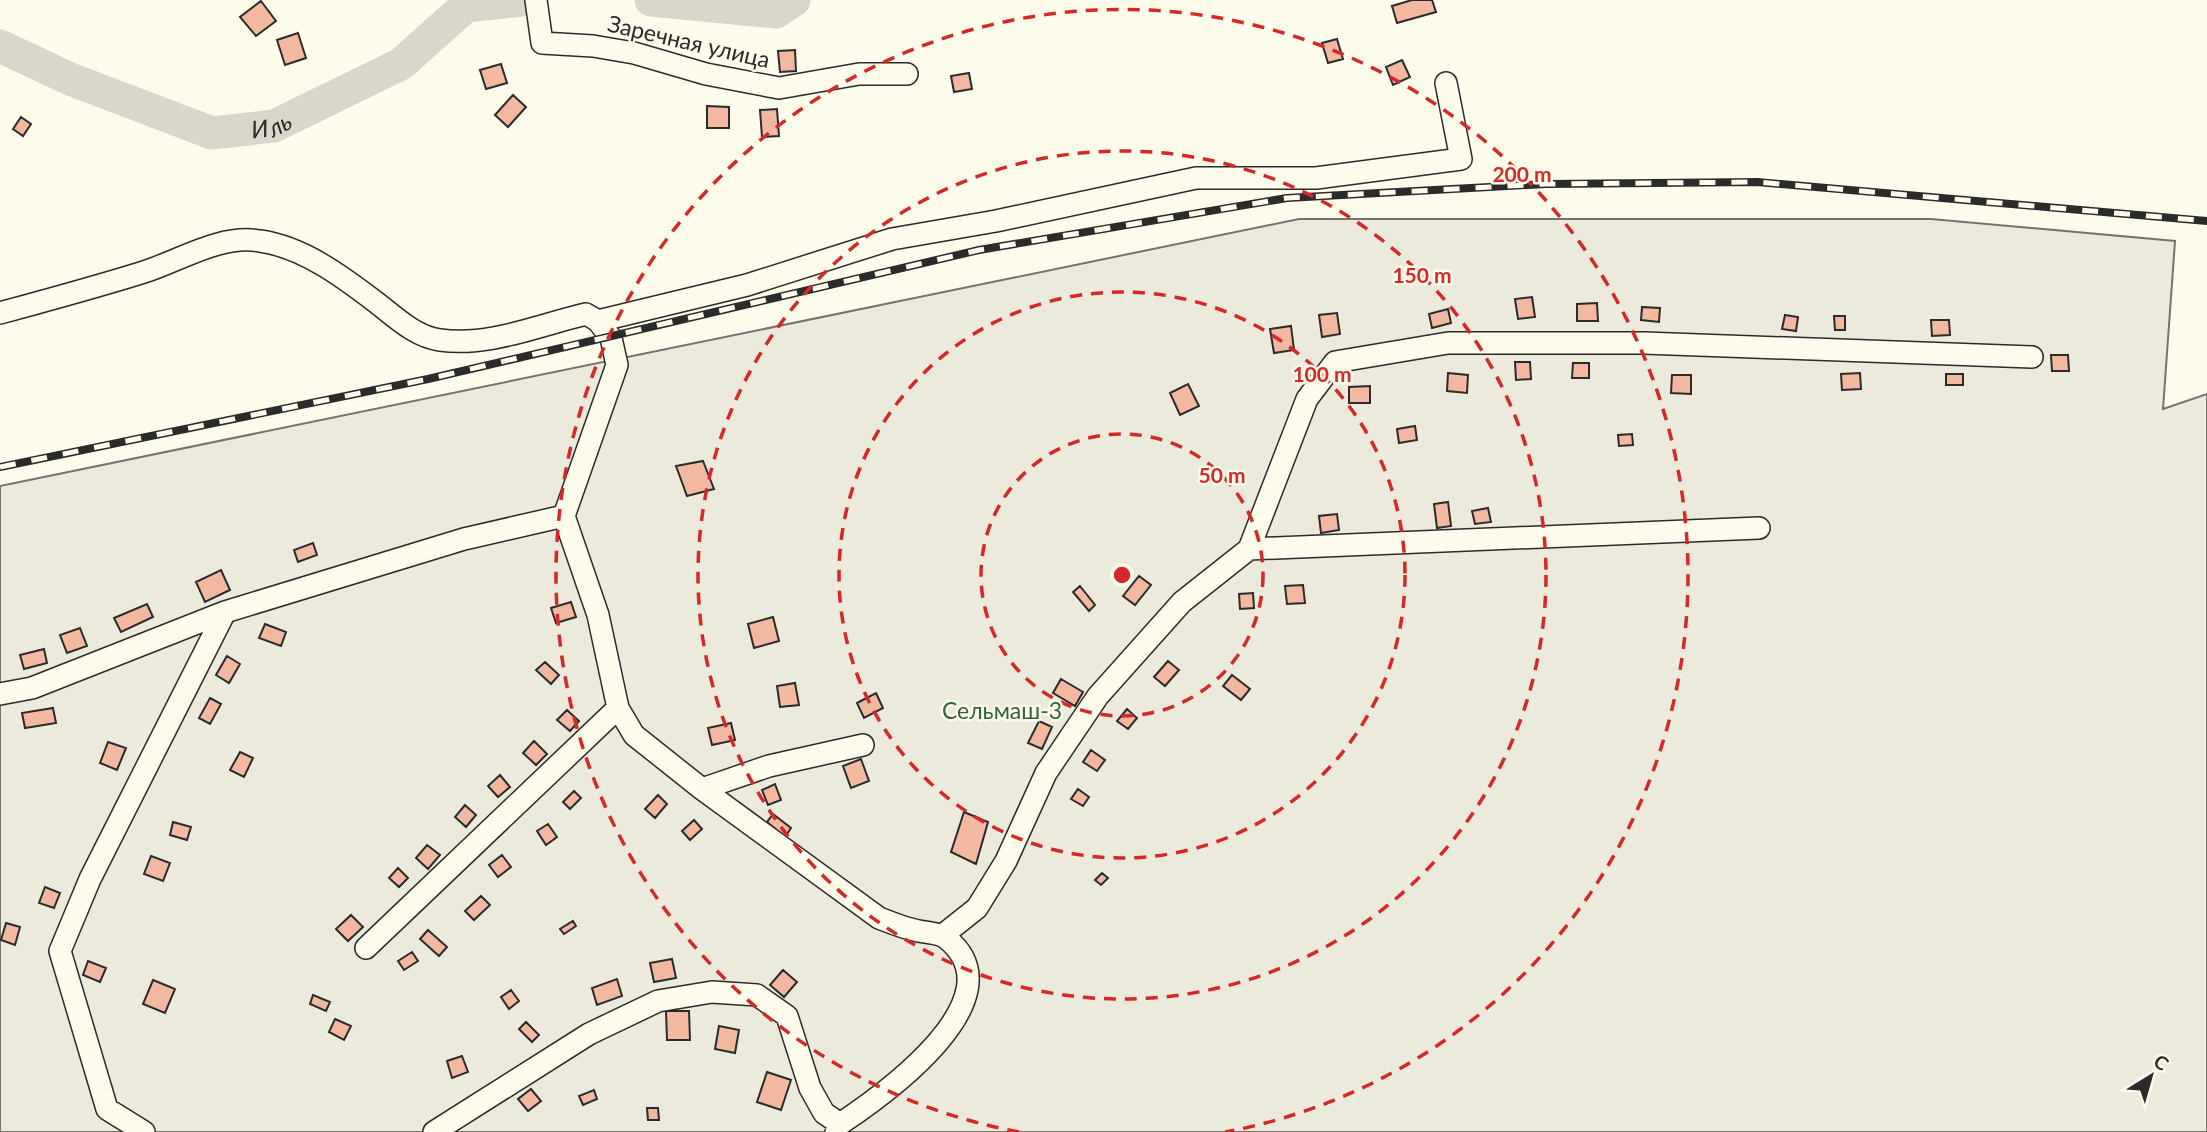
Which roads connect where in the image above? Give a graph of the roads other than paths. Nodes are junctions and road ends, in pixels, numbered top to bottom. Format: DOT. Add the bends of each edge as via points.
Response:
graph roads {
  1 [pos="536,0"];
  2 [pos="907,74"];
  3 [pos="1446,83"];
  4 [pos="0,313"];
  5 [pos="598,321"];
  6 [pos="2032,357"];
  7 [pos="564,516"];
  8 [pos="1759,528"];
  9 [pos="1249,549"];
  10 [pos="226,612"];
  11 [pos="0,694"];
  12 [pos="618,708"];
  13 [pos="863,744"];
  14 [pos="702,789"];
  15 [pos="943,935"];
  16 [pos="366,948"];
  17 [pos="838,1128"];
  18 [pos="144,1132"];
  19 [pos="434,1132"];
  1 -- 2 [label="street, Заречная улица" via="542,43 634,53 706,74 779,88 859,74"];
  3 -- 5 [label="street" via="1461,159 1316,178 1196,178 892,239 747,285"];
  4 -- 5 [label="street" via="79,293 231,239 260,240 299,251 406,325 438,340 499,337 586,314"];
  5 -- 7 [label="street" via="611,338 617,365"];
  6 -- 9 [label="street" via="1644,343 1448,343 1335,362 1307,399"];
  7 -- 10 [label="street" via="464,539"];
  7 -- 12 [label="street" via="598,615"];
  8 -- 9 [label="street"];
  9 -- 15 [label="street" via="1182,602 1098,696 1046,773 1006,861 977,908"];
  10 -- 11 [label="street" via="32,688"];
  10 -- 18 [label="street" via="90,879 60,951 107,1109"];
  12 -- 14 [label="street" via="634,734"];
  12 -- 16 [label="street"];
  13 -- 14 [label="street" via="769,766"];
  14 -- 15 [label="street" via="879,918 910,931"];
  15 -- 17 [label="street" via="962,954 968,985 950,1027 913,1070"];
  17 -- 19 [label="street" via="810,1088 787,1016 757,995 712,992 658,1001 589,1034"];
}
